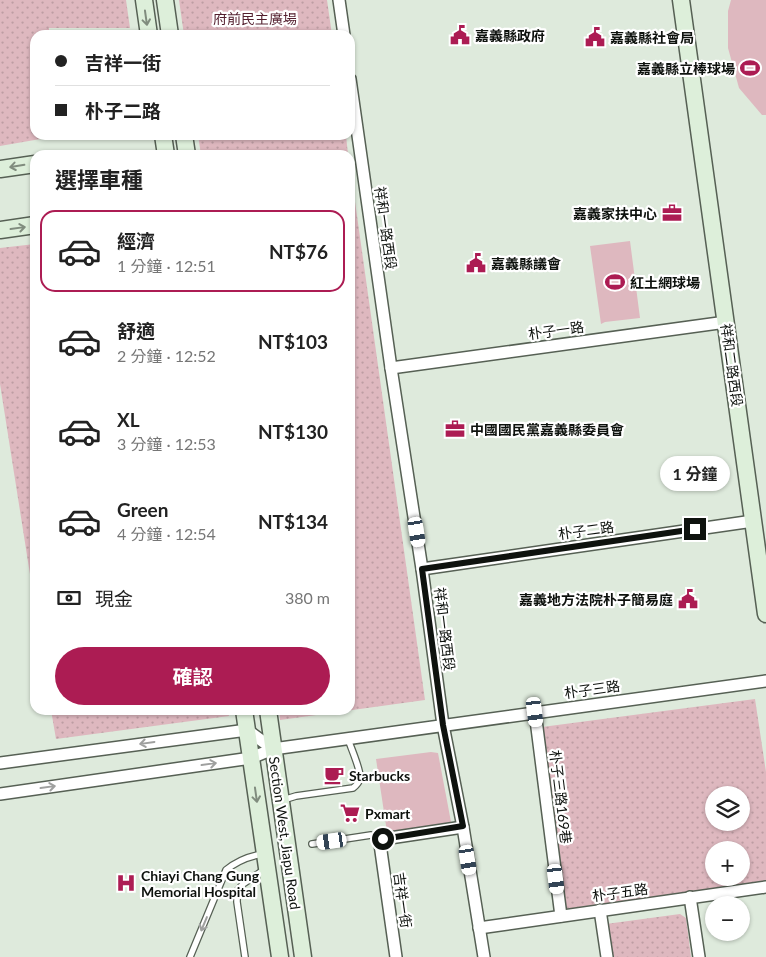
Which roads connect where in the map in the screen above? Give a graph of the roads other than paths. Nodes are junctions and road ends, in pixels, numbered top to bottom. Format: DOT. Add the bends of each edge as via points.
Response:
graph roads {
  1 [pos="144,0"];
  2 [pos="165,0"];
  3 [pos="339,0"];
  4 [pos="681,0"];
  5 [pos="148,30"];
  6 [pos="169,30"];
  7 [pos="343,30"];
  8 [pos="355,113"];
  9 [pos="30,165"];
  10 [pos="0,169"];
  11 [pos="30,227"];
  12 [pos="0,230"];
  13 [pos="726,322"];
  14 [pos="391,368"];
  15 [pos="753,521"];
  16 [pos="422,569"];
  17 [pos="766,614"];
  18 [pos="766,680"];
  19 [pos="535,712"];
  20 [pos="245,715"];
  21 [pos="269,715"];
  22 [pos="443,725"];
  23 [pos="247,730"];
  24 [pos="348,738"];
  25 [pos="273,749"];
  26 [pos="251,758"];
  27 [pos="0,763"];
  28 [pos="0,794"];
  29 [pos="280,801"];
  30 [pos="463,826"];
  31 [pos="383,839"];
  32 [pos="312,844"];
  33 [pos="266,861"];
  34 [pos="766,887"];
  35 [pos="690,897"];
  36 [pos="600,910"];
  37 [pos="561,916"];
  38 [pos="479,928"];
  39 [pos="190,957"];
  40 [pos="245,957"];
  41 [pos="280,957"];
  42 [pos="303,957"];
  43 [pos="396,957"];
  44 [pos="484,957"];
  45 [pos="606,957"];
  46 [pos="699,957"];
  1 -- 5 [label="street, one-way"];
  2 -- 6 [label="street"];
  3 -- 7 [label="street"];
  4 -- 13 [label="street, 祥和二路西段"];
  8 -- 14 [label="street, 祥和一路西段"];
  9 -- 10 [label="street, one-way"];
  12 -- 11 [label="street, one-way"];
  13 -- 14 [label="street, 朴子一路"];
  13 -- 15 [label="street, 祥和二路西段"];
  14 -- 16 [label="street, 祥和一路西段"];
  15 -- 16 [label="street, 朴子二路"];
  15 -- 17 [label="street, 祥和二路西段"];
  16 -- 22 [label="street, 祥和一路西段"];
  18 -- 19 [label="street, 朴子三路"];
  19 -- 22 [label="street, 朴子三路"];
  19 -- 37 [label="street, 朴子三路169巷"];
  20 -- 23 [label="street, Section West, Jiapu Road"];
  21 -- 25 [label="street, Section West, Jiapu Road"];
  22 -- 24 [label="street, 朴子三路"];
  22 -- 30 [label="street, 祥和一路西段"];
  23 -- 25 [label="street"];
  23 -- 26 [label="street, Section West, Jiapu Road"];
  23 -- 27 [label="street, one-way"];
  24 -- 25 [label="street, 朴子三路"];
  24 -- 29 [label="lane" via="360,773 358,784 353,788"];
  25 -- 26 [label="street, 朴子三路"];
  25 -- 29 [label="street, Section West, Jiapu Road"];
  28 -- 26 [label="street, 朴子三路, one-way"];
  26 -- 33 [label="street, Section West, Jiapu Road, one-way"];
  29 -- 42 [label="street, Section West, Jiapu Road"];
  30 -- 31 [label="street"];
  30 -- 38 [label="street, 祥和一路西段"];
  31 -- 32 [label="lane" via="371,836"];
  31 -- 43 [label="street, 吉祥一街" via="380,844"];
  33 -- 39 [label="lane, one-way" via="252,856 226,870"];
  33 -- 40 [label="lane" via="237,891"];
  33 -- 41 [label="street, Section West, Jiapu Road"];
  34 -- 35 [label="street, 朴子五路"];
  35 -- 36 [label="street, 朴子五路"];
  35 -- 46 [label="street"];
  36 -- 37 [label="street, 朴子五路"];
  36 -- 45 [label="street"];
  37 -- 38 [label="street, 朴子五路"];
  38 -- 44 [label="street, 祥和一路西段"];
}
